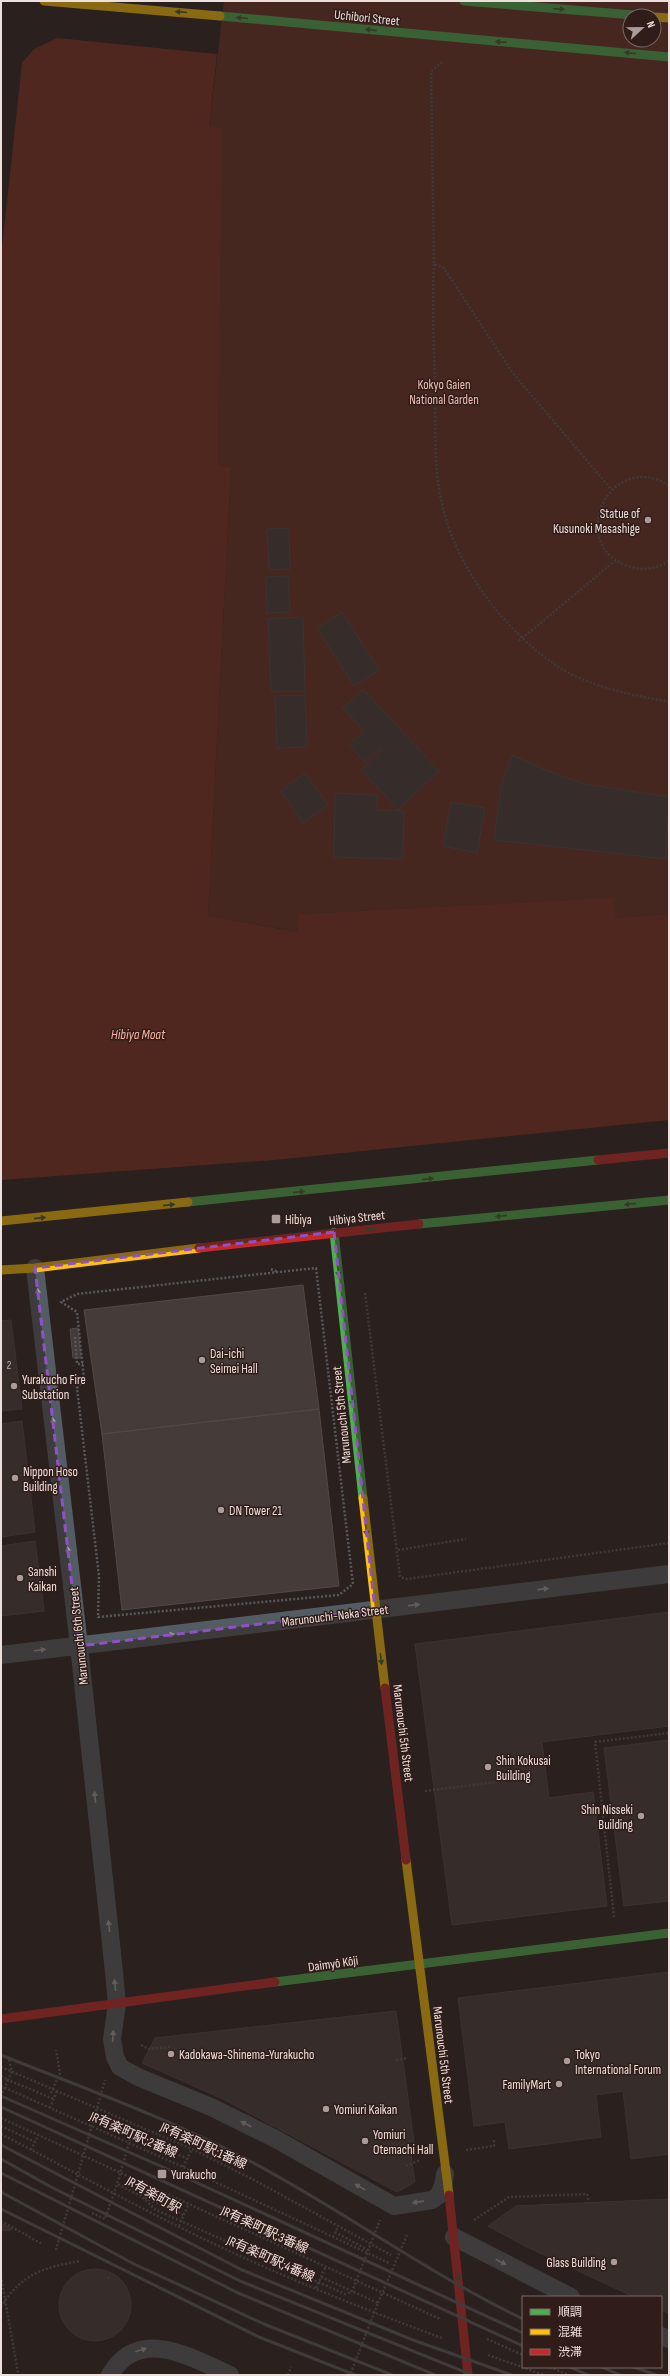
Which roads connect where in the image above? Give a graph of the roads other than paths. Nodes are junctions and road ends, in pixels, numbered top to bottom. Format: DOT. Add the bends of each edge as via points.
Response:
graph roads {
  1 [pos="38,1"];
  2 [pos="44,1"];
  3 [pos="464,1"];
  4 [pos="622,14"];
  5 [pos="669,57"];
  6 [pos="669,1153"];
  7 [pos="669,1200"];
  8 [pos="1,1221"];
  9 [pos="334,1232"];
  10 [pos="35,1268"];
  11 [pos="1,1270"];
  12 [pos="669,1574"];
  13 [pos="375,1610"];
  14 [pos="79,1646"];
  15 [pos="1,1655"];
  16 [pos="669,1933"];
  17 [pos="420,1963"];
  18 [pos="117,2004"];
  19 [pos="1,2020"];
  20 [pos="445,2167"];
  21 [pos="454,2237"];
  22 [pos="569,2296"];
  23 [pos="110,2375"];
  24 [pos="230,2375"];
  25 [pos="468,2375"];
  1 -- 2 [label="main road, Uchibori Street"];
  5 -- 2 [label="main road, Uchibori Street, one-way, bridge"];
  3 -- 4 [label="main road, one-way"];
  8 -- 6 [label="main road, one-way"];
  7 -- 9 [label="main road, Hibiya Street, one-way"];
  9 -- 10 [label="main road, Hibiya Street, one-way"];
  9 -- 13 [label="main road, Marunouchi 5th Street, one-way"];
  10 -- 11 [label="main road, Hibiya Street"];
  14 -- 10 [label="street, Marunouchi 6th Street, one-way"];
  13 -- 12 [label="street, Marunouchi-Naka Street, one-way"];
  14 -- 13 [label="street, Marunouchi-Naka Street, one-way"];
  13 -- 17 [label="main road, Marunouchi 5th Street, one-way"];
  15 -- 14 [label="street, Marunouchi-Naka Street, one-way"];
  18 -- 14 [label="street, Marunouchi 6th Street, one-way"];
  16 -- 17 [label="main road, Daimyō Kōji"];
  17 -- 18 [label="main road, Daimyō Kōji"];
  17 -- 20 [label="main road, Marunouchi 5th Street"];
  18 -- 19 [label="main road, Daimyō Kōji"];
  20 -- 18 [label="street, Marunouchi 6th Street, one-way" via="443,2186 432,2200 394,2206 274,2138 120,2067 115,2057 112,2039"];
  20 -- 21 [label="main road, Marunouchi 5th Street"];
  21 -- 22 [label="street, one-way"];
  21 -- 25 [label="main road, Marunouchi 5th Street, one-way"];
  23 -- 24 [label="street, one-way" via="122,2360 135,2352 157,2348 176,2351"];
}
